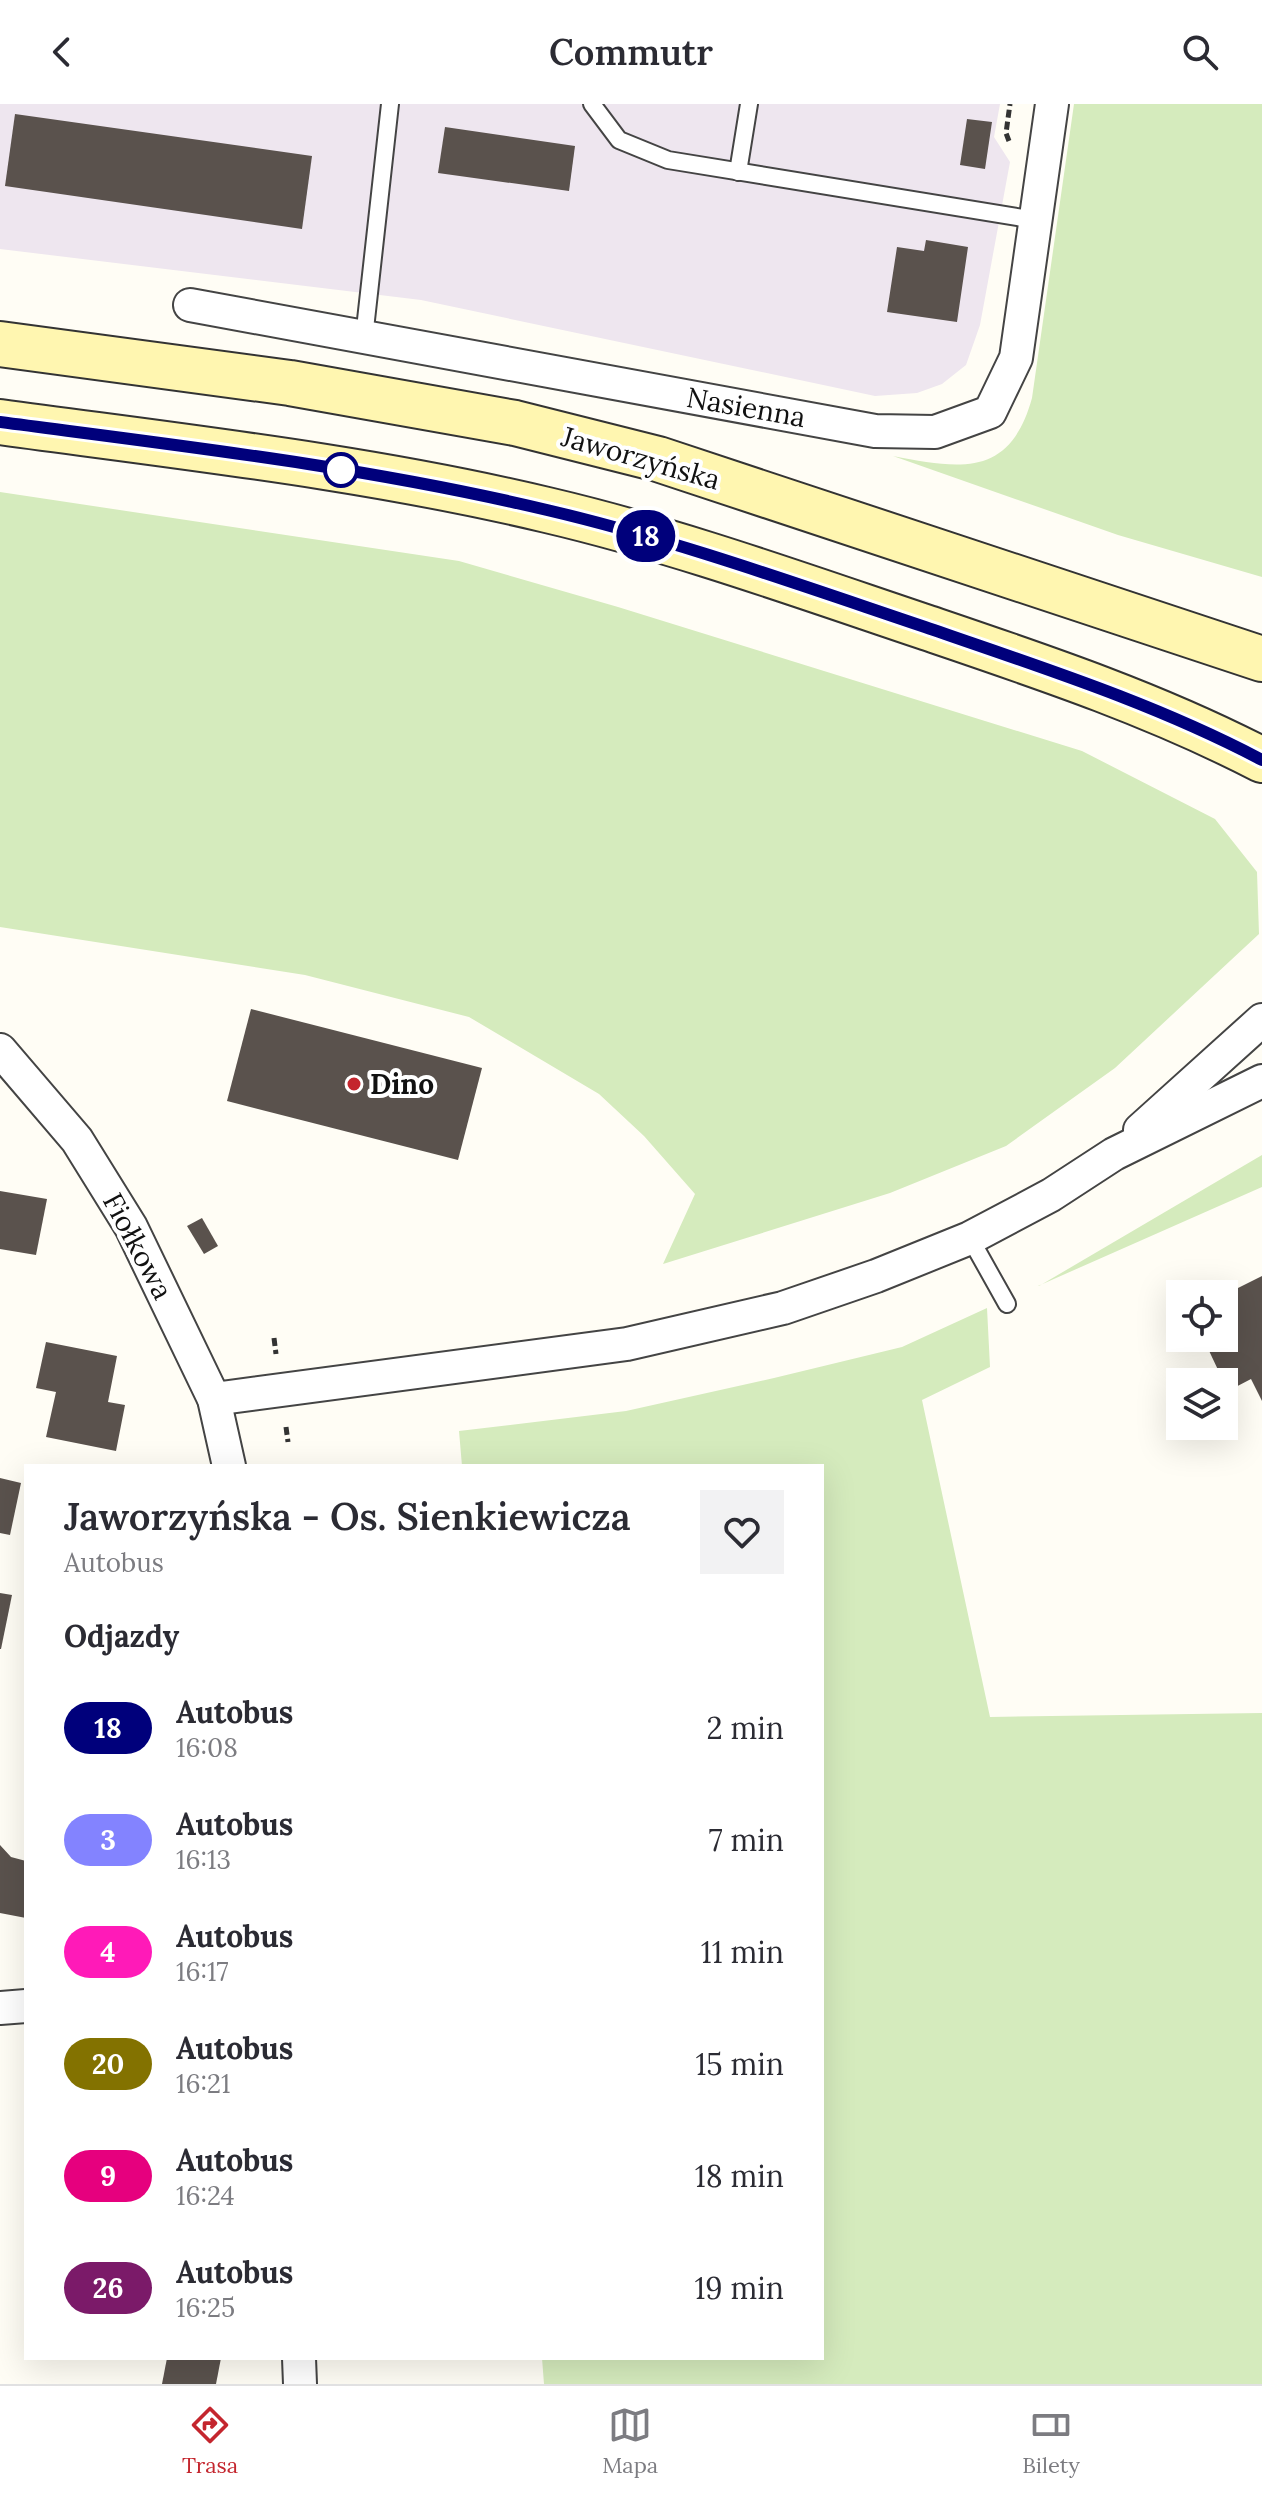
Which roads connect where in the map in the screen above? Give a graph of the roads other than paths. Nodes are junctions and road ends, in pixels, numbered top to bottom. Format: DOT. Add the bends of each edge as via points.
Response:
graph roads {
  1 [pos="390,104"];
  2 [pos="592,104"];
  3 [pos="749,104"];
  4 [pos="1052,104"];
  5 [pos="738,172"];
  6 [pos="1035,220"];
  7 [pos="190,305"];
  8 [pos="364,338"];
  9 [pos="0,344"];
  10 [pos="0,422"];
  11 [pos="1262,659"];
  12 [pos="1262,760"];
  13 [pos="1262,1020"];
  14 [pos="0,1050"];
  15 [pos="1262,1081"];
  16 [pos="1114,1154"];
  17 [pos="970,1238"];
  18 [pos="1007,1304"];
  19 [pos="214,1399"];
  20 [pos="229,1464"];
  21 [pos="24,2006"];
  22 [pos="0,2008"];
  23 [pos="299,2360"];
  24 [pos="300,2384"];
  1 -- 8 [label="lane"];
  2 -- 5 [label="lane" via="619,140 668,160"];
  3 -- 5 [label="lane"];
  4 -- 6 [label="street, Nasienna"];
  5 -- 6 [label="lane"];
  6 -- 8 [label="street, Nasienna" via="1016,358 990,412 935,432 875,431"];
  7 -- 8 [label="street, Nasienna"];
  9 -- 11 [label="main road, Jaworzyńska" via="290,383 515,423 658,459"];
  10 -- 12 [label="main road" via="371,474 550,510 730,561 1092,685 1188,722"];
  13 -- 16 [label="street"];
  14 -- 19 [label="street, Fiołkowa" via="77,1140 123,1214"];
  15 -- 16 [label="street"];
  16 -- 17 [label="street"];
  17 -- 18 [label="lane"];
  17 -- 19 [label="street" via="783,1308 627,1344"];
  19 -- 20 [label="street, Fiołkowa"];
  21 -- 22 [label="street"];
  23 -- 24 [label="street"];
}
